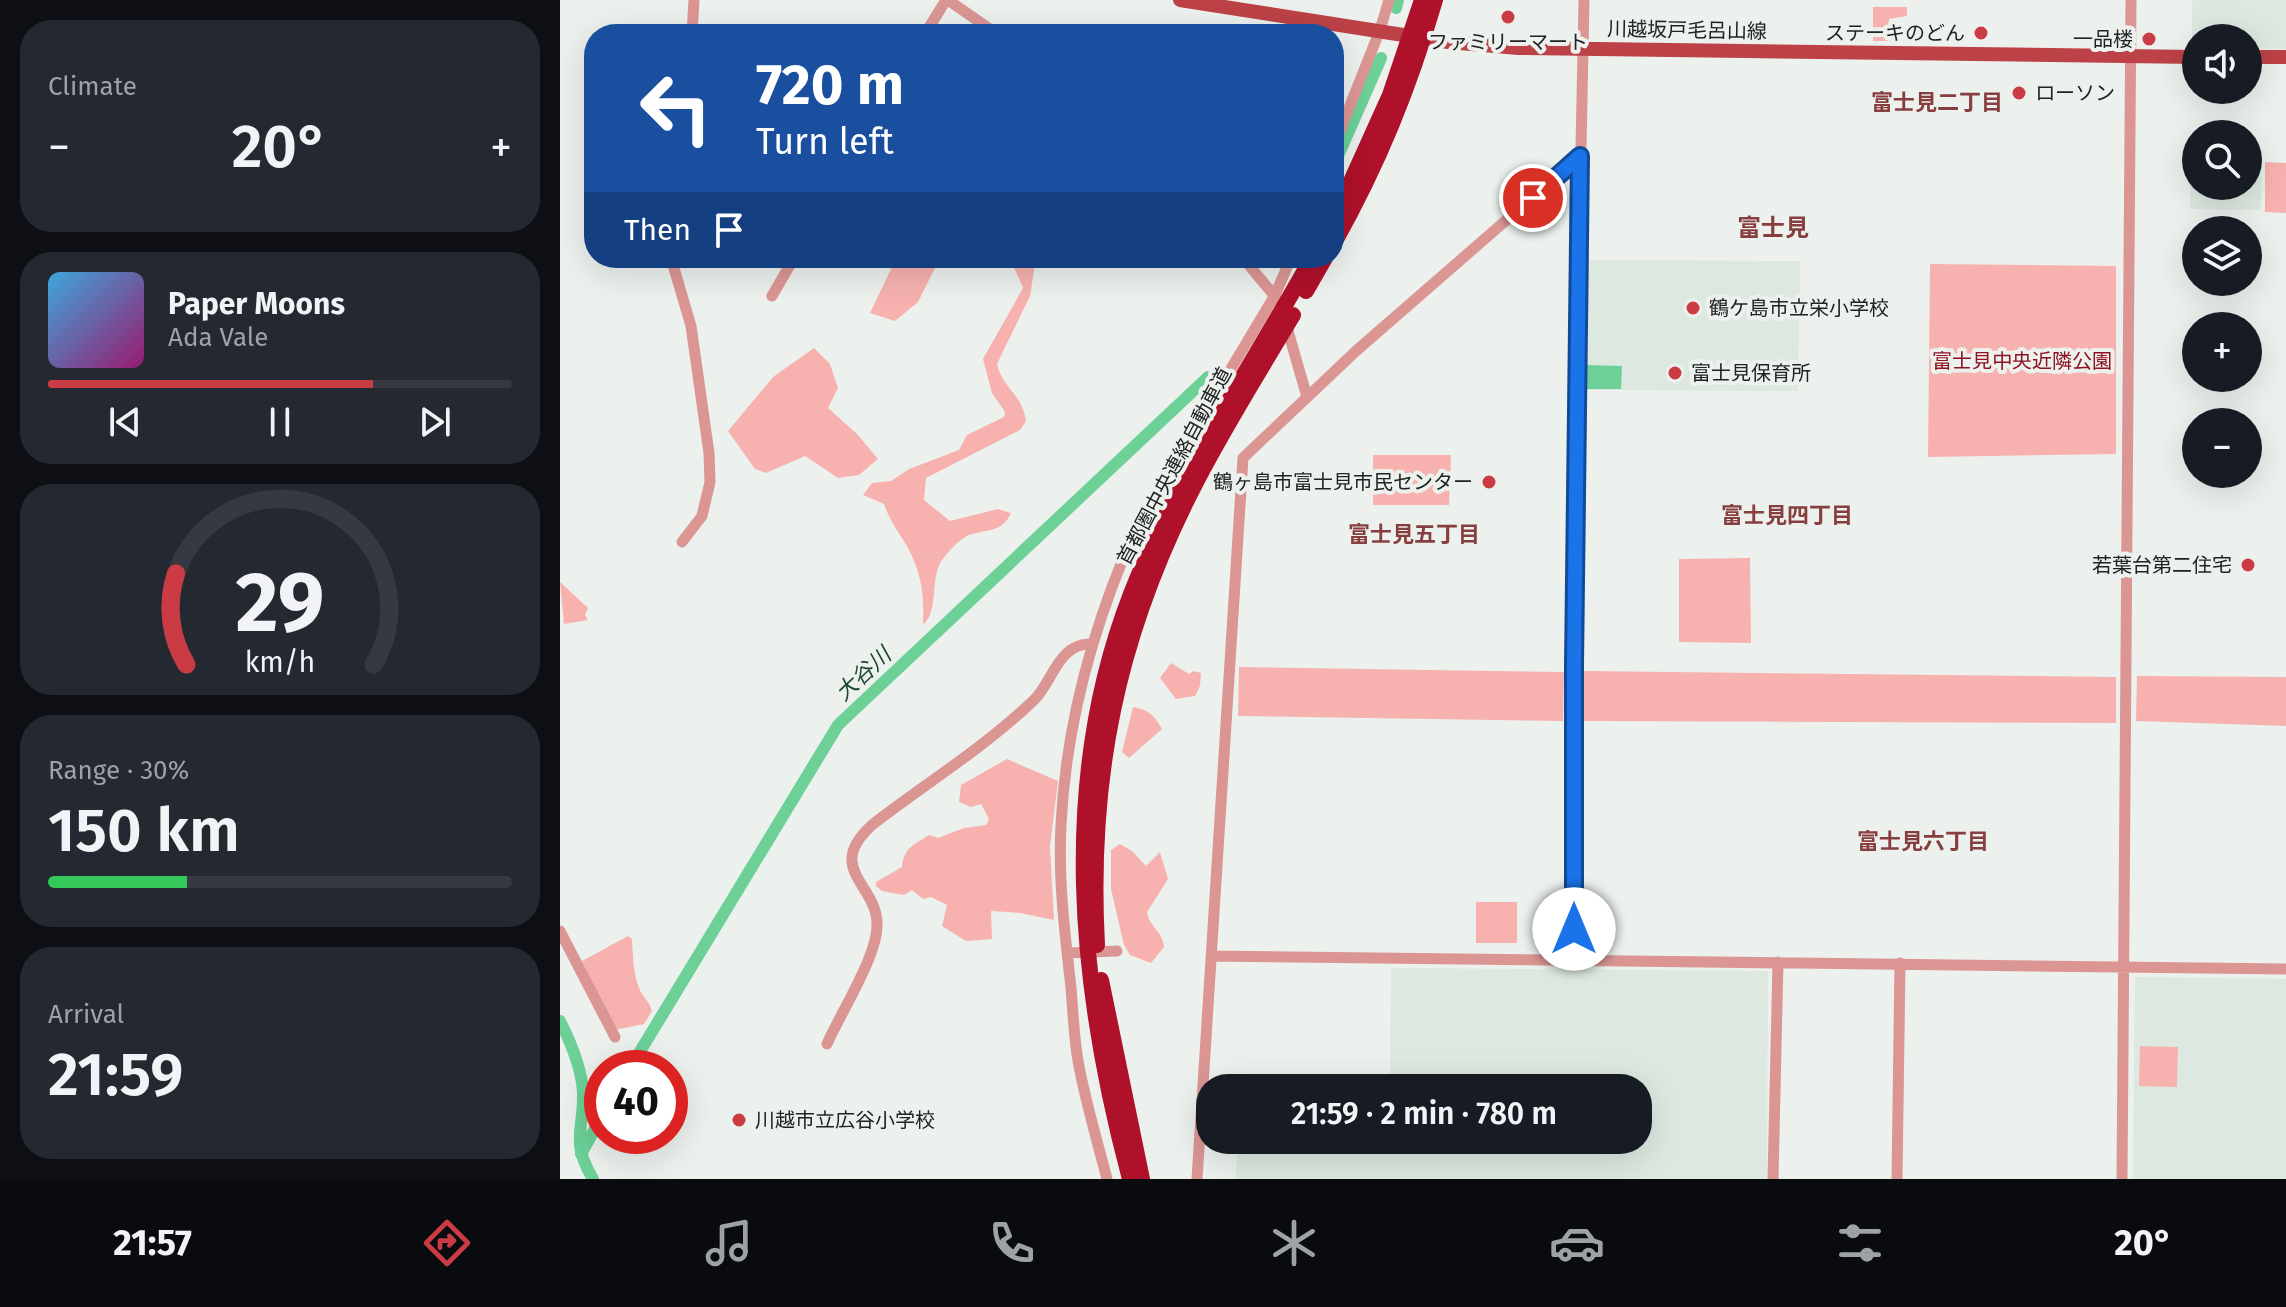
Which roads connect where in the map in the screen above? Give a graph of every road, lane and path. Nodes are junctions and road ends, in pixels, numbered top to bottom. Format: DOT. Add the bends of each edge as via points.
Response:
graph roads {
  1 [pos="694,0"];
  2 [pos="947,0"];
  3 [pos="1180,0"];
  4 [pos="1389,0"];
  5 [pos="1422,0"];
  6 [pos="1435,0"];
  7 [pos="1584,0"];
  8 [pos="2131,0"];
  9 [pos="693,24"];
  10 [pos="931,24"];
  11 [pos="982,24"];
  12 [pos="1340,24"];
  13 [pos="1421,24"];
  14 [pos="1344,25"];
  15 [pos="1380,30"];
  16 [pos="1582,49"];
  17 [pos="1411,54"];
  18 [pos="2131,56"];
  19 [pos="2182,57"];
  20 [pos="2262,57"];
  21 [pos="2286,57"];
  22 [pos="1344,121"];
  23 [pos="1580,156"];
  24 [pos="1344,198"];
  25 [pos="1344,224"];
  26 [pos="674,268"];
  27 [pos="788,268"];
  28 [pos="1253,268"];
  29 [pos="1288,268"];
  30 [pos="1306,268"];
  31 [pos="1316,268"];
  32 [pos="772,296"];
  33 [pos="1286,303"];
  34 [pos="1307,397"];
  35 [pos="682,542"];
  36 [pos="1092,644"];
  37 [pos="560,931"];
  38 [pos="1117,951"];
  39 [pos="1067,953"];
  40 [pos="1212,956"];
  41 [pos="1574,959"];
  42 [pos="1778,962"];
  43 [pos="1900,963"];
  44 [pos="2124,966"];
  45 [pos="2286,969"];
  46 [pos="615,1037"];
  47 [pos="827,1044"];
  48 [pos="1135,1176"];
  49 [pos="1107,1179"];
  50 [pos="1197,1179"];
  51 [pos="1773,1179"];
  52 [pos="1897,1179"];
  53 [pos="2122,1179"];
  1 -- 9 [label="street"];
  2 -- 10 [label="street"];
  2 -- 11 [label="street"];
  3 -- 12 [label="main road, 川越坂戸毛呂山線"];
  4 -- 15 [label="street"];
  5 -- 13 [label="highway"];
  6 -- 13 [label="highway"];
  7 -- 16 [label="street"];
  8 -- 18 [label="street"];
  13 -- 17 [label="highway"];
  14 -- 15 [label="main road, 川越坂戸毛呂山線"];
  15 -- 16 [label="main road, 川越坂戸毛呂山線" via="1448,42"];
  15 -- 22 [label="street"];
  16 -- 18 [label="main road, 川越坂戸毛呂山線"];
  16 -- 23 [label="street"];
  17 -- 24 [label="highway"];
  17 -- 25 [label="highway" via="1381,153"];
  18 -- 19 [label="main road, 川越坂戸毛呂山線"];
  18 -- 44 [label="street"];
  20 -- 21 [label="main road"];
  23 -- 34 [label="street"];
  23 -- 41 [label="street"];
  26 -- 35 [label="street" via="691,326 710,471 702,516"];
  27 -- 32 [label="street"];
  28 -- 33 [label="street"];
  29 -- 33 [label="street"];
  30 -- 33 [label="highway, 首都圏中央連絡自動車道"];
  31 -- 33 [label="highway, 首都圏中央連絡自動車道"];
  33 -- 34 [label="street"];
  33 -- 36 [label="street" via="1137,526"];
  33 -- 48 [label="highway, 首都圏中央連絡自動車道" via="1208,437 1132,593 1099,703 1083,841 1101,1048"];
  34 -- 40 [label="street" via="1243,458"];
  36 -- 39 [label="street" via="1067,761 1061,824"];
  36 -- 47 [label="street" via="1072,647 1034,700 859,839 854,873 876,912 876,938"];
  37 -- 46 [label="street"];
  38 -- 39 [label="street"];
  39 -- 49 [label="street" via="1078,1060"];
  40 -- 41 [label="street"];
  40 -- 50 [label="street"];
  41 -- 42 [label="street"];
  42 -- 43 [label="street"];
  42 -- 51 [label="street"];
  43 -- 44 [label="street"];
  43 -- 52 [label="street"];
  44 -- 45 [label="street"];
  44 -- 53 [label="street"];
}
